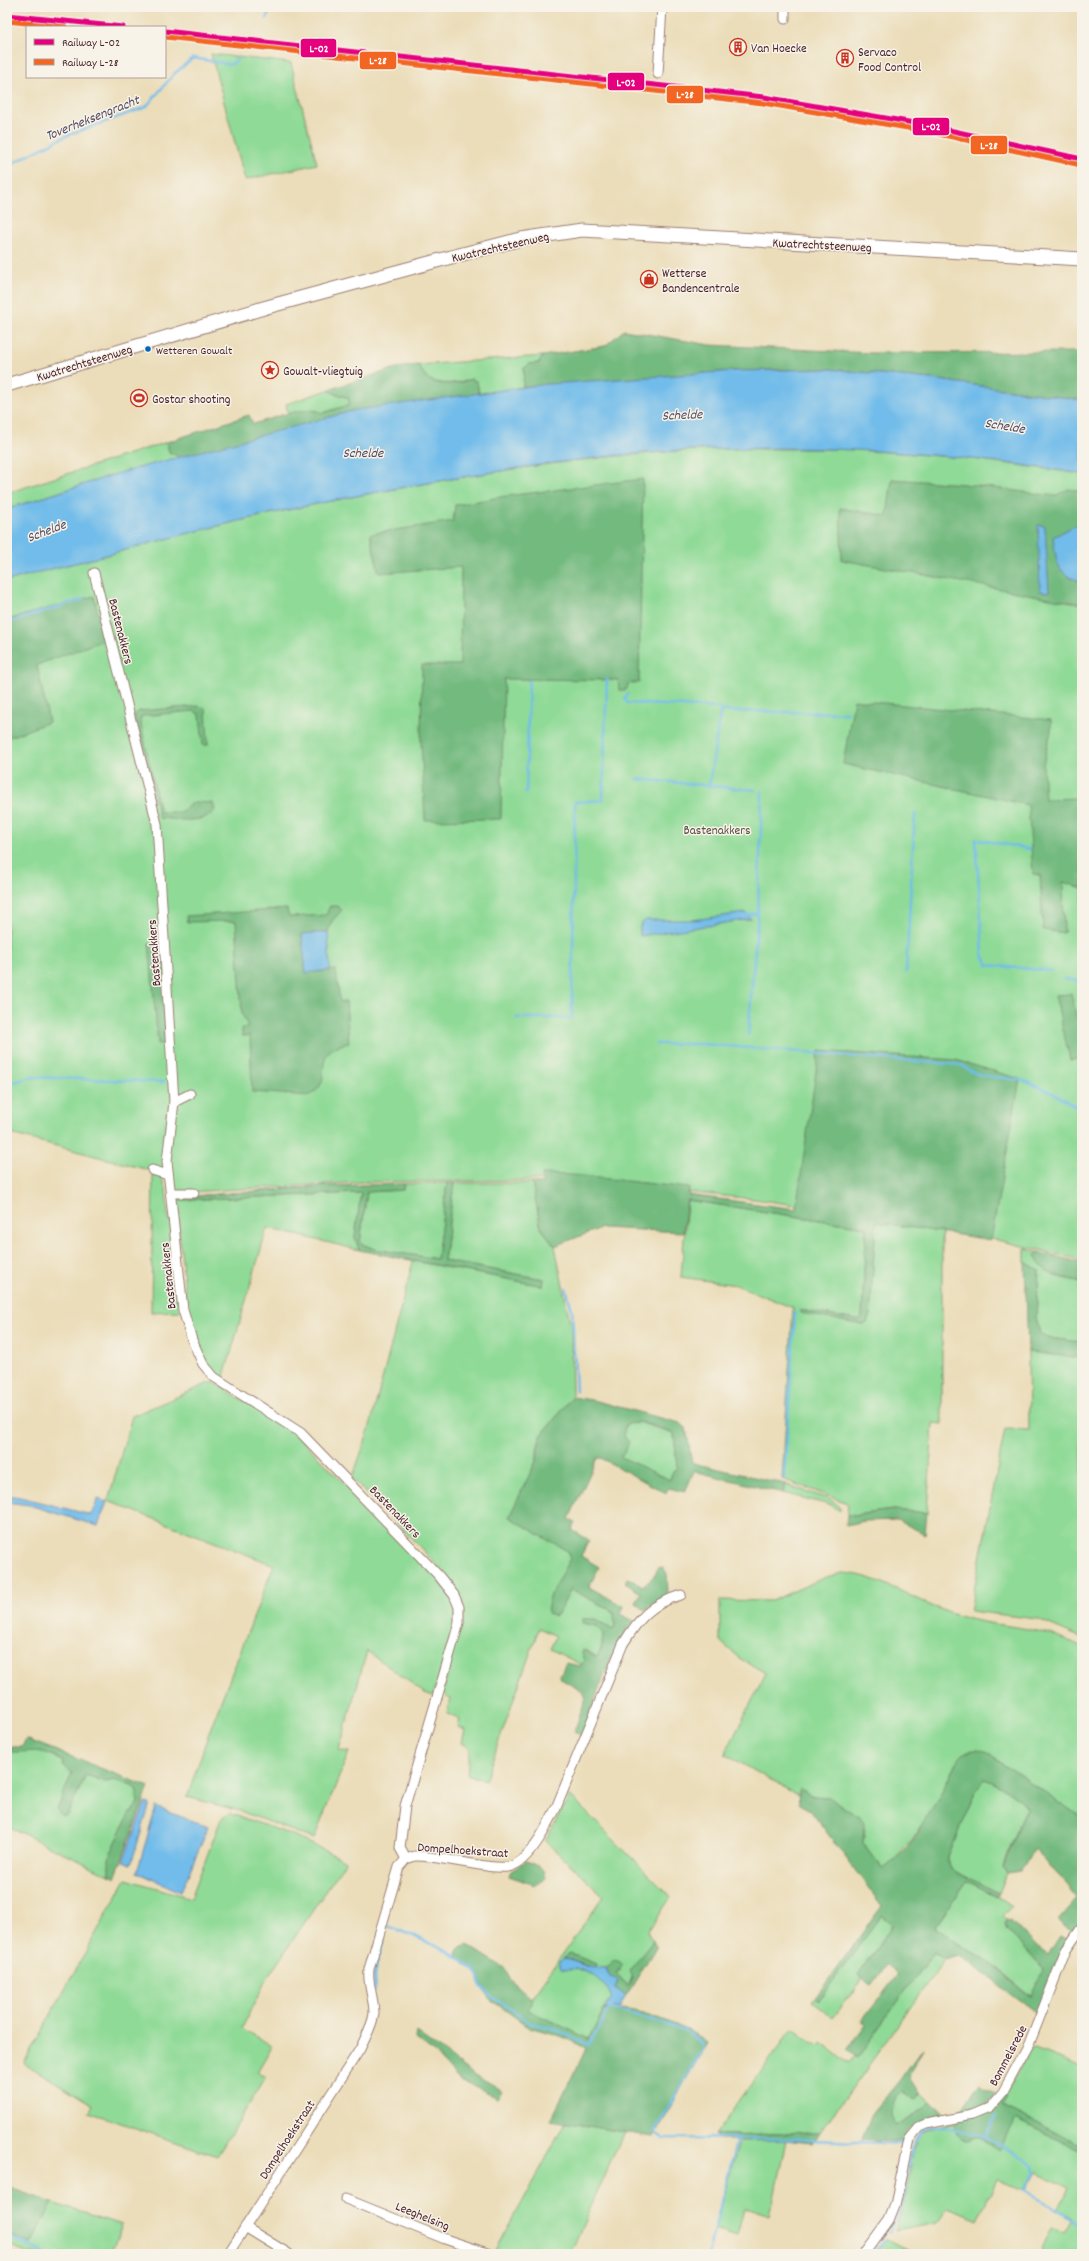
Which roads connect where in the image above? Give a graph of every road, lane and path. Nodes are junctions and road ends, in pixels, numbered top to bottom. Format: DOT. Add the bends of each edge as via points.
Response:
graph roads {
  1 [pos="662,7"];
  2 [pos="785,7"];
  3 [pos="785,19"];
  4 [pos="658,74"];
  5 [pos="1082,259"];
  6 [pos="7,385"];
  7 [pos="94,573"];
  8 [pos="190,1094"];
  9 [pos="174,1102"];
  10 [pos="152,1170"];
  11 [pos="168,1175"];
  12 [pos="171,1193"];
  13 [pos="194,1193"];
  14 [pos="681,1595"];
  15 [pos="406,1859"];
  16 [pos="1082,1927"];
  17 [pos="346,2199"];
  18 [pos="245,2226"];
  19 [pos="228,2254"];
  20 [pos="289,2254"];
  21 [pos="490,2254"];
  22 [pos="864,2254"];
  1 -- 4 [label="street"];
  2 -- 3 [label="street"];
  5 -- 6 [label="street, Kwatrechtsteenweg" via="582,230 521,239 455,256 267,307"];
  7 -- 9 [label="street, Bastenakkers" via="157,824"];
  8 -- 9 [label="street"];
  9 -- 11 [label="street, Bastenakkers" via="167,1161"];
  10 -- 11 [label="street"];
  11 -- 12 [label="street, Bastenakkers"];
  12 -- 13 [label="street"];
  12 -- 15 [label="street, Bastenakkers" via="184,1310 202,1364 214,1377 301,1433 439,1576 460,1607 459,1623 404,1806 400,1848"];
  14 -- 15 [label="street, Dompelhoekstraat" via="664,1600 634,1625 623,1644 556,1808 547,1826 521,1860 506,1868 421,1856"];
  15 -- 18 [label="street, Dompelhoekstraat" via="400,1867 369,1969 374,2013 368,2032"];
  16 -- 22 [label="street, Bommelsrede" via="1066,1950 1030,2042 1003,2092 989,2108 972,2116 926,2124 919,2127 909,2138 895,2205 889,2220"];
  17 -- 21 [label="street, Leeghelsing" via="445,2239"];
  18 -- 19 [label="street, Dompelhoekstraat"];
  18 -- 20 [label="street"];
}
